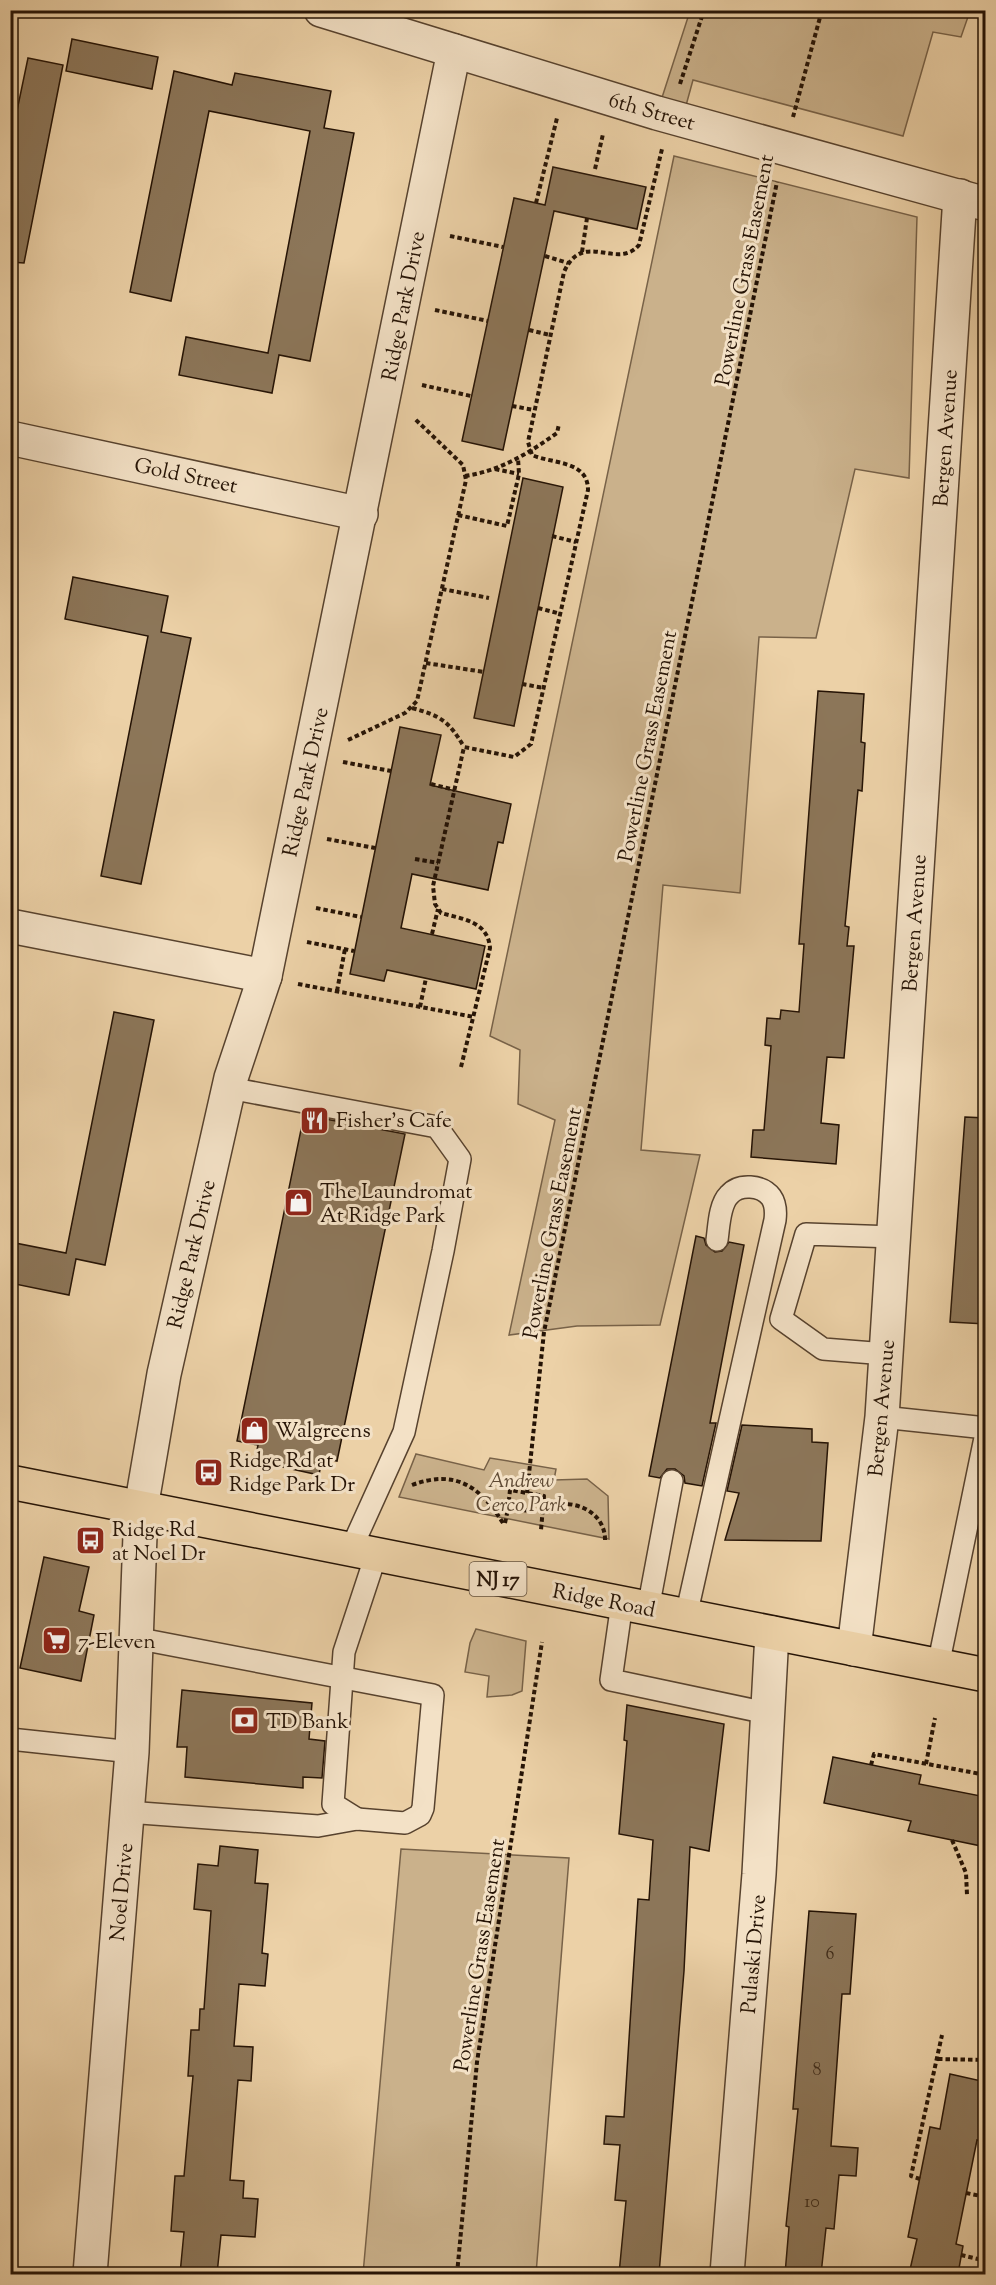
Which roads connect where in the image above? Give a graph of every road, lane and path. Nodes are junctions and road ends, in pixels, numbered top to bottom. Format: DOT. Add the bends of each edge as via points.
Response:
graph roads {
  1 [pos="321,10"];
  2 [pos="704,10"];
  3 [pos="822,10"];
  4 [pos="359,16"];
  5 [pos="454,51"];
  6 [pos="567,117"];
  7 [pos="670,117"];
  8 [pos="604,127"];
  9 [pos="784,149"];
  10 [pos="595,169"];
  11 [pos="973,200"];
  12 [pos="536,203"];
  13 [pos="587,218"];
  14 [pos="444,235"];
  15 [pos="503,247"];
  16 [pos="582,252"];
  17 [pos="544,256"];
  18 [pos="568,263"];
  19 [pos="428,309"];
  20 [pos="488,321"];
  21 [pos="529,330"];
  22 [pos="550,335"];
  23 [pos="412,383"];
  24 [pos="471,396"];
  25 [pos="512,406"];
  26 [pos="534,410"];
  27 [pos="412,416"];
  28 [pos="559,424"];
  29 [pos="10,438"];
  30 [pos="530,452"];
  31 [pos="518,458"];
  32 [pos="494,469"];
  33 [pos="519,474"];
  34 [pos="465,476"];
  35 [pos="360,514"];
  36 [pos="458,515"];
  37 [pos="552,536"];
  38 [pos="576,542"];
  39 [pos="442,589"];
  40 [pos="489,598"];
  41 [pos="538,608"];
  42 [pos="561,614"];
  43 [pos="426,663"];
  44 [pos="484,672"];
  45 [pos="522,684"];
  46 [pos="544,688"];
  47 [pos="412,708"];
  48 [pos="344,742"];
  49 [pos="464,747"];
  50 [pos="336,761"];
  51 [pos="391,771"];
  52 [pos="431,784"];
  53 [pos="454,790"];
  54 [pos="327,828"];
  55 [pos="326,839"];
  56 [pos="325,846"];
  57 [pos="375,848"];
  58 [pos="415,859"];
  59 [pos="438,863"];
  60 [pos="317,900"];
  61 [pos="316,908"];
  62 [pos="438,908"];
  63 [pos="361,916"];
  64 [pos="313,917"];
  65 [pos="10,926"];
  66 [pos="308,934"];
  67 [pos="432,934"];
  68 [pos="306,941"];
  69 [pos="345,949"];
  70 [pos="354,951"];
  71 [pos="303,952"];
  72 [pos="297,973"];
  73 [pos="265,976"];
  74 [pos="426,978"];
  75 [pos="336,991"];
  76 [pos="420,1007"];
  77 [pos="474,1017"];
  78 [pos="461,1067"];
  79 [pos="229,1088"];
  80 [pos="894,1237"];
  81 [pos="717,1240"];
  82 [pos="886,1354"];
  83 [pos="882,1417"];
  84 [pos="986,1428"];
  85 [pos="986,1433"];
  86 [pos="672,1481"];
  87 [pos="10,1482"];
  88 [pos="405,1491"];
  89 [pos="527,1493"];
  90 [pos="141,1508"];
  91 [pos="508,1509"];
  92 [pos="543,1510"];
  93 [pos="541,1530"];
  94 [pos="605,1542"];
  95 [pos="364,1552"];
  96 [pos="635,1606"];
  97 [pos="686,1616"];
  98 [pos="772,1633"];
  99 [pos="135,1638"];
  100 [pos="542,1642"];
  101 [pos="854,1649"];
  102 [pos="938,1666"];
  103 [pos="986,1676"];
  104 [pos="342,1678"];
  105 [pos="767,1713"];
  106 [pos="935,1718"];
  107 [pos="10,1739"];
  108 [pos="132,1752"];
  109 [pos="926,1764"];
  110 [pos="871,1765"];
  111 [pos="986,1775"];
  112 [pos="333,1804"];
  113 [pos="127,1812"];
  114 [pos="357,1819"];
  115 [pos="318,1826"];
  116 [pos="952,1840"];
  117 [pos="967,1895"];
  118 [pos="942,2036"];
  119 [pos="938,2059"];
  120 [pos="986,2060"];
  121 [pos="920,2179"];
  122 [pos="966,2193"];
  123 [pos="986,2197"];
  124 [pos="961,2255"];
  125 [pos="986,2261"];
  126 [pos="90,2274"];
  127 [pos="457,2274"];
  128 [pos="727,2274"];
  1 -- 4 [label="street, 6th Street"];
  2 -- 7 [label="path"];
  3 -- 9 [label="path, Powerline Grass Easement"];
  4 -- 5 [label="street, 6th Street"];
  5 -- 7 [label="street, 6th Street"];
  5 -- 35 [label="street, Ridge Park Drive"];
  6 -- 12 [label="path" via="558,114"];
  7 -- 9 [label="street, 6th Street"];
  7 -- 16 [label="path" via="639,245 627,253"];
  8 -- 10 [label="path"];
  9 -- 11 [label="street, 6th Street"];
  9 -- 89 [label="path, Powerline Grass Easement" via="544,1332"];
  11 -- 80 [label="street, Bergen Avenue"];
  13 -- 16 [label="path"];
  14 -- 15 [label="path"];
  16 -- 18 [label="path"];
  17 -- 18 [label="path"];
  18 -- 22 [label="path"];
  19 -- 20 [label="path"];
  21 -- 22 [label="path"];
  22 -- 26 [label="path"];
  23 -- 24 [label="path"];
  25 -- 26 [label="path"];
  26 -- 30 [label="path"];
  27 -- 34 [label="path" via="463,465"];
  28 -- 30 [label="path" via="557,433"];
  29 -- 35 [label="street, Gold Street"];
  30 -- 31 [label="path"];
  30 -- 38 [label="path" via="576,467 586,478 588,490"];
  31 -- 32 [label="path"];
  31 -- 33 [label="path"];
  32 -- 33 [label="path"];
  32 -- 34 [label="path"];
  33 -- 36 [label="path" via="507,526"];
  34 -- 36 [label="path"];
  35 -- 73 [label="street, Ridge Park Drive"];
  36 -- 39 [label="path"];
  37 -- 38 [label="path"];
  38 -- 42 [label="path"];
  39 -- 40 [label="path"];
  39 -- 43 [label="path"];
  41 -- 42 [label="path"];
  42 -- 46 [label="path"];
  43 -- 44 [label="path"];
  43 -- 47 [label="path" via="420,693"];
  45 -- 46 [label="path"];
  46 -- 49 [label="path" via="534,738 521,753 507,757"];
  47 -- 48 [label="path"];
  47 -- 49 [label="path" via="451,725"];
  49 -- 53 [label="path"];
  50 -- 51 [label="path"];
  52 -- 53 [label="path"];
  53 -- 59 [label="path"];
  54 -- 55 [label="path"];
  55 -- 56 [label="path"];
  55 -- 57 [label="path"];
  58 -- 59 [label="path"];
  59 -- 62 [label="path" via="433,886"];
  60 -- 61 [label="path"];
  61 -- 63 [label="path"];
  61 -- 64 [label="path"];
  62 -- 67 [label="path"];
  62 -- 77 [label="path" via="441,913 476,923 490,940"];
  65 -- 73 [label="street"];
  66 -- 68 [label="path"];
  68 -- 69 [label="path"];
  68 -- 71 [label="path"];
  69 -- 70 [label="path"];
  69 -- 75 [label="path"];
  72 -- 75 [label="path" via="294,984"];
  73 -- 79 [label="street, Ridge Park Drive"];
  74 -- 76 [label="path"];
  75 -- 76 [label="path"];
  76 -- 77 [label="path"];
  77 -- 78 [label="path"];
  79 -- 90 [label="street, Ridge Park Drive" via="164,1374"];
  79 -- 95 [label="lane" via="437,1127 460,1160 404,1432"];
  80 -- 82 [label="street, Bergen Avenue"];
  80 -- 82 [label="lane" via="806,1234 781,1319 823,1349"];
  81 -- 97 [label="lane" via="729,1194 753,1187 772,1198 775,1220"];
  82 -- 83 [label="street, Bergen Avenue"];
  83 -- 84 [label="lane"];
  83 -- 101 [label="street, Bergen Avenue"];
  85 -- 102 [label="lane"];
  86 -- 96 [label="lane"];
  87 -- 90 [label="main road, Ridge Road / NJ 17"];
  88 -- 91 [label="path" via="429,1480 458,1481 485,1496 504,1523"];
  89 -- 91 [label="path" via="510,1490"];
  89 -- 92 [label="path" via="544,1496"];
  90 -- 95 [label="main road, Ridge Road / NJ 17"];
  90 -- 99 [label="street, Noel Drive"];
  91 -- 92 [label="path"];
  92 -- 93 [label="path"];
  92 -- 94 [label="path" via="574,1504 598,1517"];
  95 -- 96 [label="main road, Ridge Road / NJ 17"];
  95 -- 104 [label="lane"];
  96 -- 97 [label="main road, Ridge Road / NJ 17"];
  96 -- 105 [label="lane" via="611,1680"];
  97 -- 98 [label="main road, Ridge Road / NJ 17"];
  98 -- 101 [label="main road, Ridge Road / NJ 17"];
  98 -- 105 [label="street, Pulaski Drive"];
  99 -- 104 [label="lane"];
  99 -- 108 [label="street, Noel Drive"];
  100 -- 127 [label="path, Powerline Grass Easement" via="477,2062"];
  101 -- 102 [label="main road, Ridge Road / NJ 17"];
  102 -- 103 [label="main road, Ridge Road / NJ 17"];
  104 -- 112 [label="lane"];
  104 -- 114 [label="lane" via="433,1695 425,1800 420,1815 396,1824"];
  105 -- 128 [label="street, Pulaski Drive" via="759,1874"];
  106 -- 109 [label="path"];
  107 -- 108 [label="lane"];
  108 -- 113 [label="street, Noel Drive"];
  109 -- 110 [label="path" via="874,1754"];
  109 -- 111 [label="path"];
  112 -- 114 [label="lane"];
  112 -- 115 [label="lane"];
  113 -- 115 [label="lane"];
  113 -- 126 [label="street, Noel Drive"];
  114 -- 115 [label="lane"];
  116 -- 117 [label="path" via="966,1873"];
  118 -- 119 [label="path"];
  119 -- 120 [label="path"];
  119 -- 121 [label="path" via="911,2176"];
  122 -- 123 [label="path"];
  124 -- 125 [label="path"];
}
